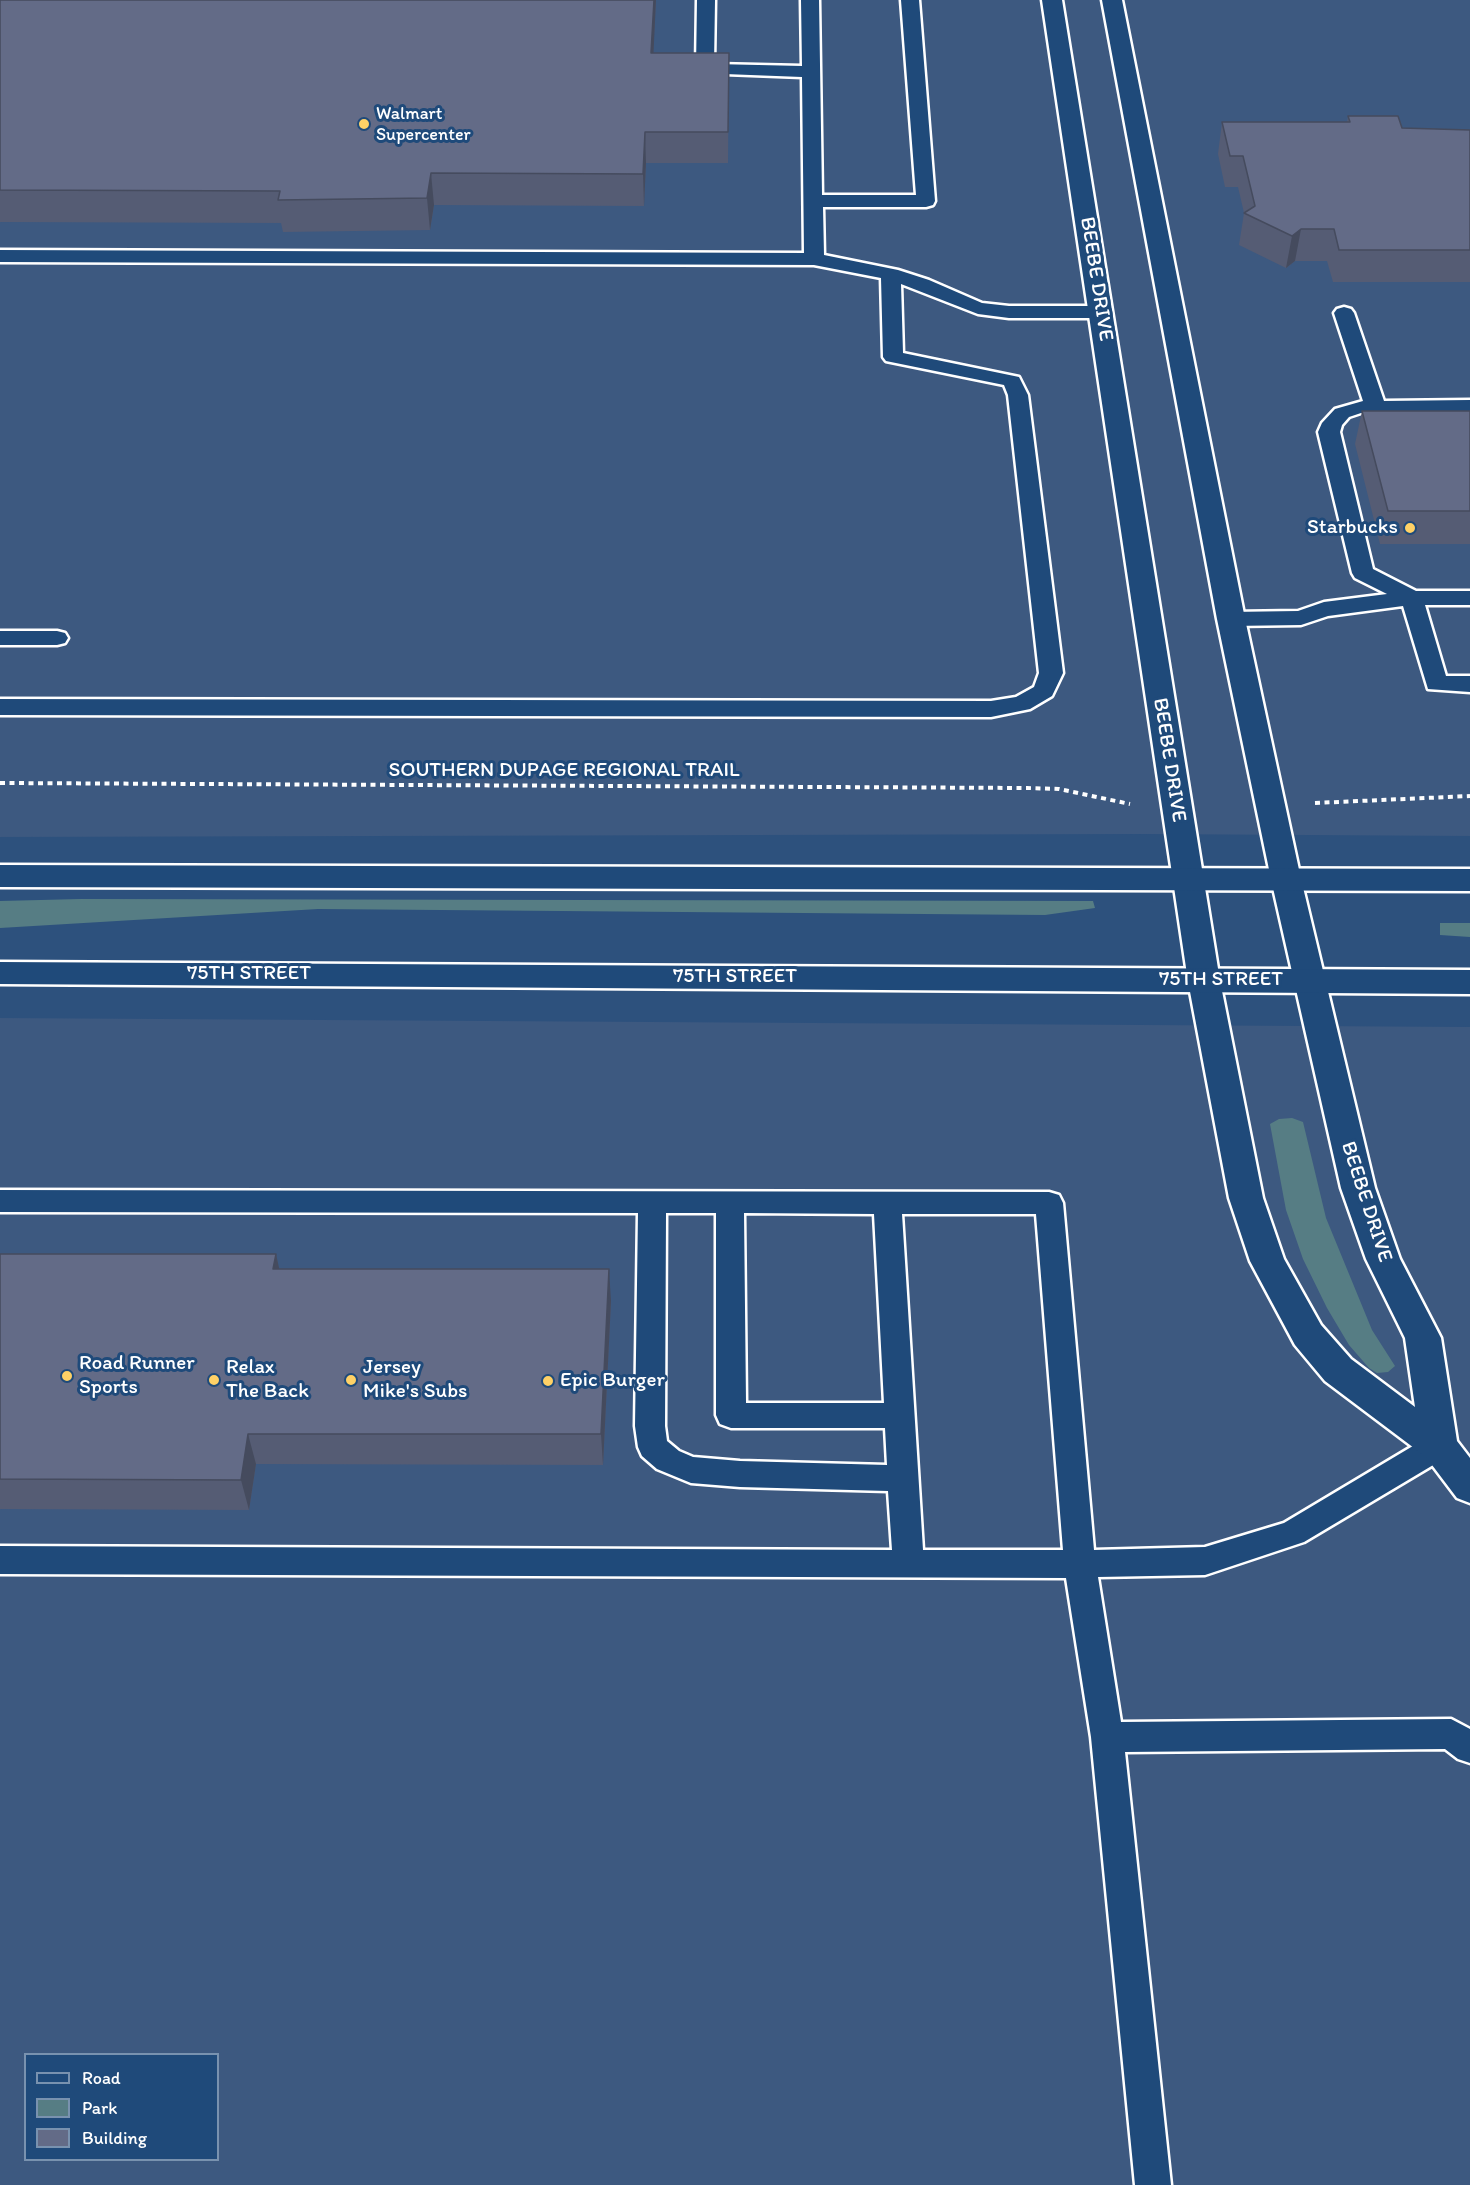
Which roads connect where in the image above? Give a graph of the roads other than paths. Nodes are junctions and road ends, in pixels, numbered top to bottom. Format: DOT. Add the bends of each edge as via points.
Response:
graph roads {
  1 [pos="706,0"];
  2 [pos="810,0"];
  3 [pos="910,0"];
  4 [pos="1052,0"];
  5 [pos="1112,0"];
  6 [pos="811,72"];
  7 [pos="814,201"];
  8 [pos="0,256"];
  9 [pos="814,259"];
  10 [pos="891,274"];
  11 [pos="1101,312"];
  12 [pos="1344,313"];
  13 [pos="1375,405"];
  14 [pos="1470,406"];
  15 [pos="1412,598"];
  16 [pos="1470,598"];
  17 [pos="1231,619"];
  18 [pos="0,638"];
  19 [pos="57,638"];
  20 [pos="1470,684"];
  21 [pos="0,707"];
  22 [pos="0,876"];
  23 [pos="1188,879"];
  24 [pos="1286,879"];
  25 [pos="1470,880"];
  26 [pos="0,973"];
  27 [pos="1204,981"];
  28 [pos="1309,981"];
  29 [pos="1470,982"];
  30 [pos="0,1201"];
  31 [pos="652,1203"];
  32 [pos="730,1203"];
  33 [pos="887,1203"];
  34 [pos="900,1416"];
  35 [pos="1439,1446"];
  36 [pos="903,1478"];
  37 [pos="1470,1487"];
  38 [pos="0,1560"];
  39 [pos="908,1563"];
  40 [pos="1080,1564"];
  41 [pos="1107,1737"];
  42 [pos="1470,1748"];
  43 [pos="1153,2185"];
  1 -- 6 [label="lane" via="705,69"];
  2 -- 6 [label="lane"];
  3 -- 7 [label="lane" via="926,201"];
  4 -- 11 [label="street, BEEBE DRIVE"];
  5 -- 17 [label="street, BEEBE DRIVE"];
  6 -- 7 [label="lane"];
  7 -- 9 [label="lane"];
  8 -- 9 [label="lane"];
  9 -- 10 [label="lane"];
  10 -- 11 [label="lane" via="978,308"];
  10 -- 21 [label="lane" via="893,357 1012,381 1018,395 1051,673 1044,691 1022,704 991,709"];
  11 -- 23 [label="street, BEEBE DRIVE"];
  12 -- 13 [label="lane"];
  13 -- 14 [label="lane"];
  13 -- 15 [label="lane" via="1358,406 1342,413 1329,432 1363,573"];
  15 -- 16 [label="lane"];
  15 -- 17 [label="lane" via="1324,609 1302,618"];
  15 -- 20 [label="lane" via="1436,684"];
  17 -- 24 [label="street, BEEBE DRIVE"];
  18 -- 19 [label="lane"];
  22 -- 23 [label="street"];
  23 -- 24 [label="street"];
  23 -- 27 [label="street, BEEBE DRIVE"];
  24 -- 25 [label="street"];
  24 -- 28 [label="street, BEEBE DRIVE"];
  26 -- 27 [label="street, 75TH STREET"];
  27 -- 28 [label="street, 75TH STREET"];
  27 -- 35 [label="street, BEEBE DRIVE" via="1246,1198 1266,1261 1308,1335 1338,1370"];
  28 -- 29 [label="street, 75TH STREET"];
  28 -- 35 [label="street, BEEBE DRIVE" via="1348,1153 1368,1220 1387,1268 1423,1338"];
  30 -- 31 [label="lane"];
  31 -- 32 [label="lane"];
  31 -- 36 [label="lane" via="653,1447 668,1460 691,1470"];
  32 -- 33 [label="lane"];
  32 -- 34 [label="lane" via="732,1415"];
  33 -- 34 [label="lane"];
  33 -- 40 [label="lane" via="1049,1203"];
  34 -- 36 [label="lane"];
  35 -- 37 [label="street, BEEBE DRIVE"];
  35 -- 40 [label="lane" via="1282,1537 1204,1561"];
  36 -- 39 [label="lane"];
  38 -- 39 [label="lane"];
  39 -- 40 [label="lane"];
  40 -- 41 [label="lane"];
  41 -- 42 [label="lane" via="1451,1734"];
  41 -- 43 [label="lane"];
}
